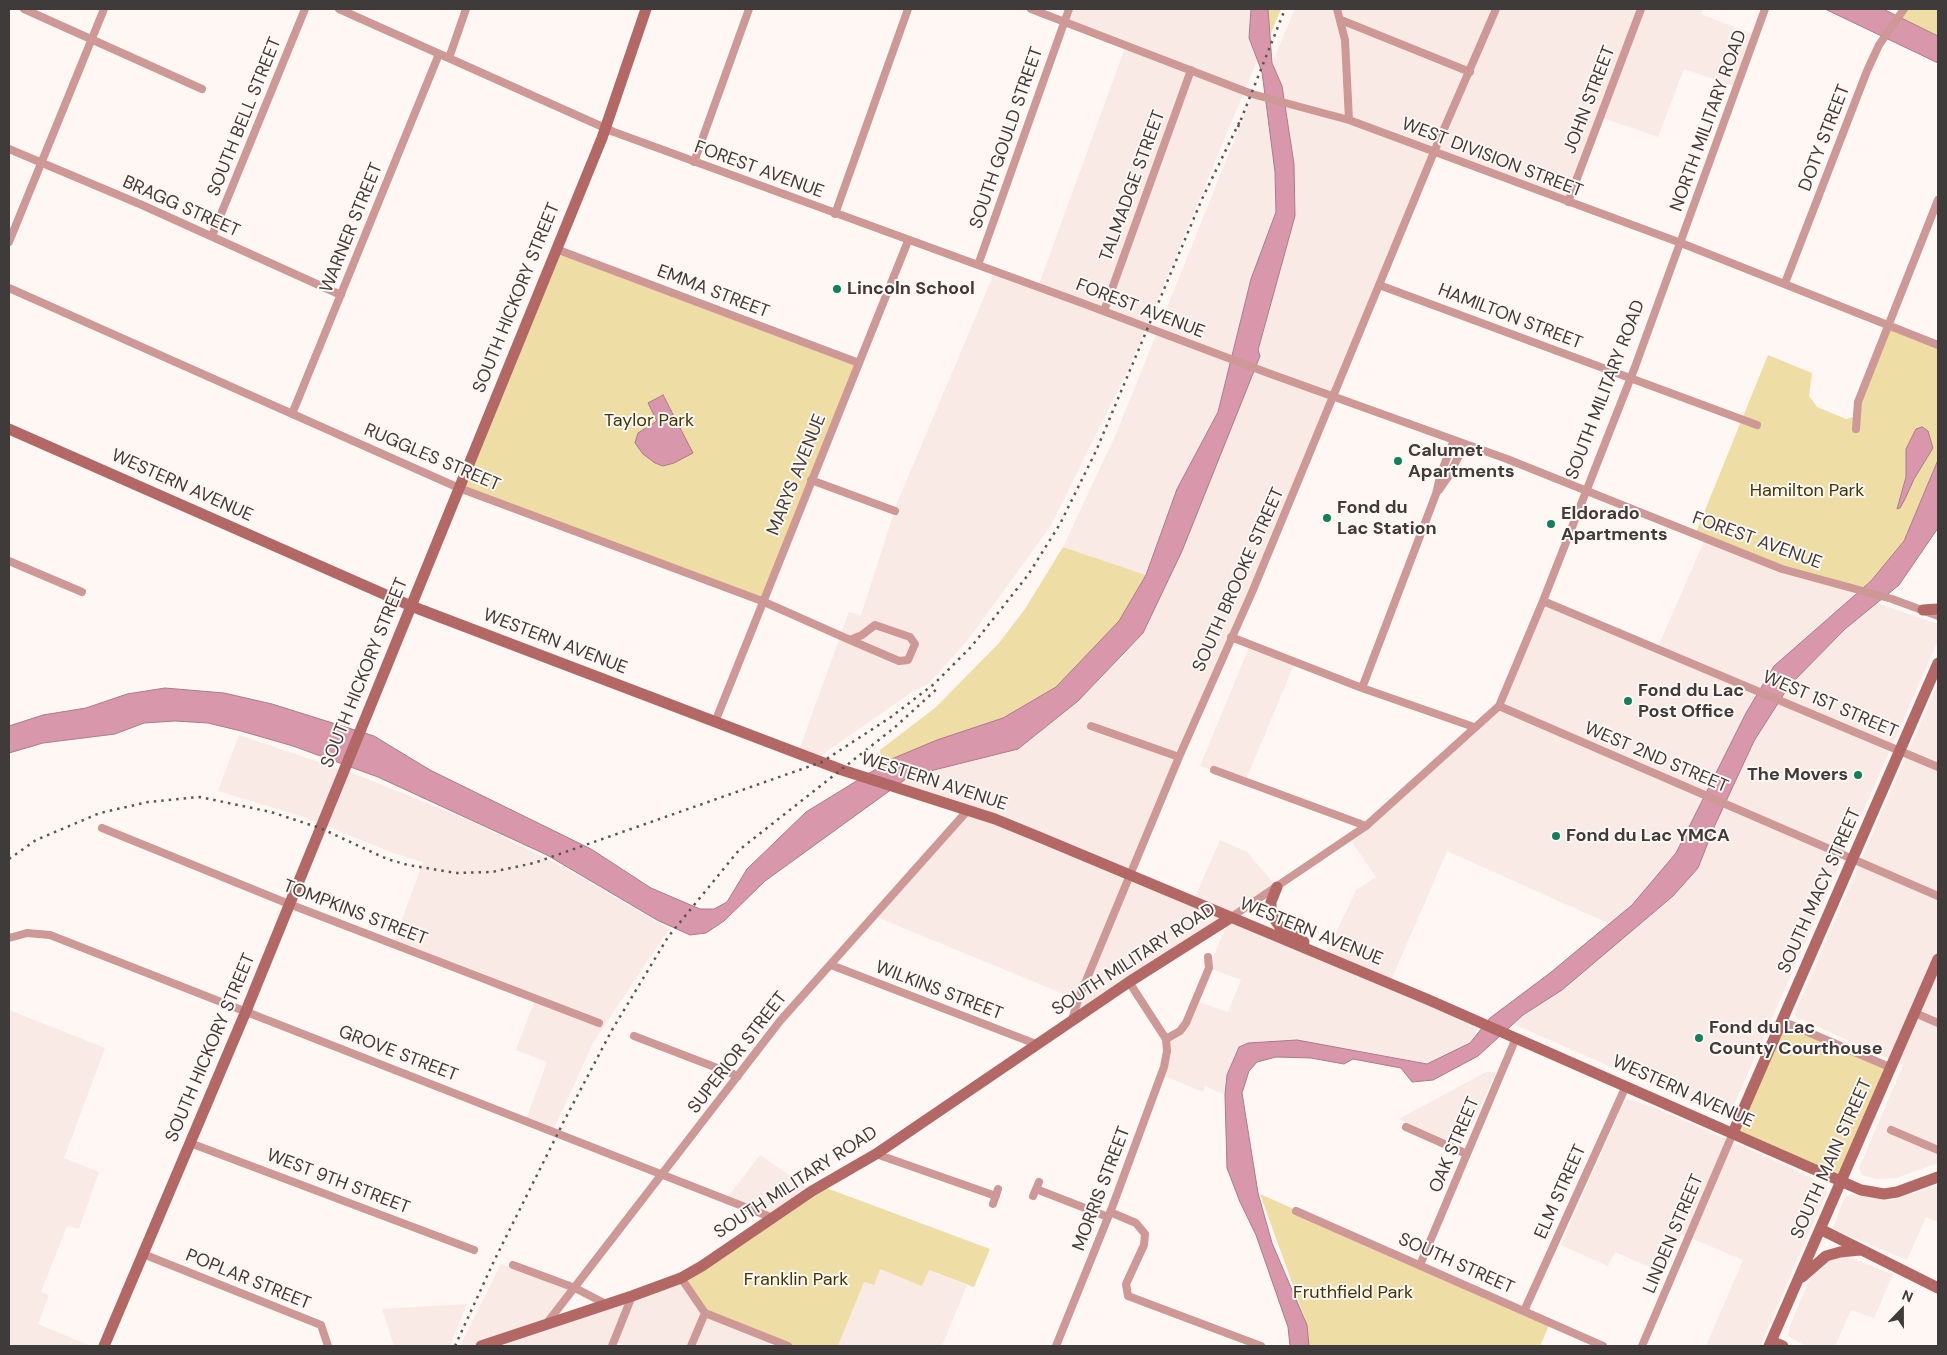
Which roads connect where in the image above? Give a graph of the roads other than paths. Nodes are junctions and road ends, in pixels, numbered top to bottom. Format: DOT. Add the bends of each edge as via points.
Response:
graph roads {
  1 [pos="24,9"];
  2 [pos="104,9"];
  3 [pos="305,9"];
  4 [pos="339,9"];
  5 [pos="466,9"];
  6 [pos="646,9"];
  7 [pos="749,9"];
  8 [pos="908,9"];
  9 [pos="1031,9"];
  10 [pos="1068,9"];
  11 [pos="1337,9"];
  12 [pos="1496,9"];
  13 [pos="1641,9"];
  14 [pos="1764,9"];
  15 [pos="1904,9"];
  16 [pos="1341,20"];
  17 [pos="1064,21"];
  18 [pos="92,39"];
  19 [pos="439,54"];
  20 [pos="449,58"];
  21 [pos="1190,70"];
  22 [pos="1470,72"];
  23 [pos="202,89"];
  24 [pos="1349,120"];
  25 [pos="605,129"];
  26 [pos="9,149"];
  27 [pos="1434,152"];
  28 [pos="694,162"];
  29 [pos="41,163"];
  30 [pos="1938,200"];
  31 [pos="1568,202"];
  32 [pos="835,214"];
  33 [pos="212,236"];
  34 [pos="908,241"];
  35 [pos="9,242"];
  36 [pos="1681,243"];
  37 [pos="556,249"];
  38 [pos="978,265"];
  39 [pos="1785,283"];
  40 [pos="1379,284"];
  41 [pos="9,288"];
  42 [pos="341,294"];
  43 [pos="1104,311"];
  44 [pos="1890,324"];
  45 [pos="1938,345"];
  46 [pos="859,363"];
  47 [pos="1630,378"];
  48 [pos="1333,397"];
  49 [pos="292,414"];
  50 [pos="1757,425"];
  51 [pos="9,429"];
  52 [pos="1856,429"];
  53 [pos="1454,440"];
  54 [pos="1465,444"];
  55 [pos="811,480"];
  56 [pos="459,488"];
  57 [pos="1587,490"];
  58 [pos="1436,494"];
  59 [pos="896,511"];
  60 [pos="9,560"];
  61 [pos="82,592"];
  62 [pos="1543,601"];
  63 [pos="762,602"];
  64 [pos="411,606"];
  65 [pos="1938,609"];
  66 [pos="1923,610"];
  67 [pos="1938,616"];
  68 [pos="1231,637"];
  69 [pos="850,640"];
  70 [pos="1938,663"];
  71 [pos="1362,688"];
  72 [pos="1499,706"];
  73 [pos="715,722"];
  74 [pos="1091,726"];
  75 [pos="1474,727"];
  76 [pos="1900,751"];
  77 [pos="1179,757"];
  78 [pos="1938,767"];
  79 [pos="1214,770"];
  80 [pos="968,810"];
  81 [pos="1366,826"];
  82 [pos="102,828"];
  83 [pos="1853,858"];
  84 [pos="1131,876"];
  85 [pos="1277,887"];
  86 [pos="1938,896"];
  87 [pos="290,904"];
  88 [pos="1230,918"];
  89 [pos="9,938"];
  90 [pos="1208,957"];
  91 [pos="1331,958"];
  92 [pos="1938,959"];
  93 [pos="831,965"];
  94 [pos="1129,982"];
  95 [pos="246,1011"];
  96 [pos="1915,1013"];
  97 [pos="1072,1020"];
  98 [pos="1782,1021"];
  99 [pos="599,1023"];
  100 [pos="1938,1023"];
  101 [pos="634,1036"];
  102 [pos="1512,1036"];
  103 [pos="1166,1039"];
  104 [pos="1036,1044"];
  105 [pos="1892,1068"];
  106 [pos="738,1076"];
  107 [pos="1626,1086"];
  108 [pos="1406,1127"];
  109 [pos="1891,1130"];
  110 [pos="1733,1133"];
  111 [pos="190,1143"];
  112 [pos="1938,1150"];
  113 [pos="876,1154"];
  114 [pos="1467,1154"];
  115 [pos="663,1173"];
  116 [pos="1938,1177"];
  117 [pos="1842,1181"];
  118 [pos="1036,1189"];
  119 [pos="996,1197"];
  120 [pos="1296,1211"];
  121 [pos="1109,1215"];
  122 [pos="773,1218"];
  123 [pos="1820,1229"];
  124 [pos="474,1250"];
  125 [pos="1860,1250"];
  126 [pos="143,1254"];
  127 [pos="513,1264"];
  128 [pos="1420,1265"];
  129 [pos="681,1278"];
  130 [pos="1796,1284"];
  131 [pos="574,1288"];
  132 [pos="1938,1288"];
  133 [pos="632,1296"];
  134 [pos="608,1305"];
  135 [pos="1524,1311"];
  136 [pos="705,1313"];
  137 [pos="546,1325"];
  138 [pos="1770,1344"];
  139 [pos="104,1346"];
  140 [pos="328,1346"];
  141 [pos="481,1346"];
  142 [pos="612,1346"];
  143 [pos="691,1346"];
  144 [pos="788,1346"];
  145 [pos="1056,1346"];
  146 [pos="1261,1346"];
  147 [pos="1603,1346"];
  148 [pos="1642,1346"];
  149 [pos="1783,1346"];
  1 -- 18 [label="street"];
  2 -- 18 [label="street"];
  3 -- 33 [label="street, SOUTH BELL STREET"];
  4 -- 19 [label="street, FOREST AVENUE"];
  5 -- 20 [label="street"];
  6 -- 25 [label="street, SOUTH HICKORY STREET"];
  7 -- 28 [label="street"];
  8 -- 32 [label="street"];
  9 -- 17 [label="street, WEST DIVISION STREET"];
  10 -- 17 [label="street, SOUTH GOULD STREET"];
  11 -- 16 [label="street"];
  12 -- 22 [label="street, SOUTH BROOKE STREET"];
  13 -- 31 [label="street, JOHN STREET"];
  14 -- 36 [label="street, NORTH MILITARY ROAD"];
  15 -- 39 [label="street, DOTY STREET" via="1879,45"];
  16 -- 22 [label="street"];
  16 -- 24 [label="street"];
  17 -- 21 [label="street, WEST DIVISION STREET"];
  17 -- 38 [label="street, SOUTH GOULD STREET"];
  18 -- 23 [label="street"];
  18 -- 29 [label="street"];
  19 -- 20 [label="street, FOREST AVENUE"];
  19 -- 42 [label="street, WARNER STREET"];
  20 -- 25 [label="street, FOREST AVENUE"];
  21 -- 24 [label="street, WEST DIVISION STREET" via="1256,95"];
  21 -- 43 [label="street, TALMADGE STREET"];
  22 -- 27 [label="street, SOUTH BROOKE STREET"];
  24 -- 27 [label="street, WEST DIVISION STREET"];
  25 -- 28 [label="street, FOREST AVENUE"];
  25 -- 37 [label="street, SOUTH HICKORY STREET"];
  26 -- 29 [label="street, BRAGG STREET"];
  27 -- 31 [label="street, WEST DIVISION STREET"];
  27 -- 40 [label="street, SOUTH BROOKE STREET"];
  28 -- 32 [label="street, FOREST AVENUE"];
  29 -- 33 [label="street, BRAGG STREET"];
  29 -- 35 [label="street"];
  30 -- 44 [label="street"];
  31 -- 36 [label="street, WEST DIVISION STREET"];
  32 -- 34 [label="street, FOREST AVENUE"];
  33 -- 42 [label="street, BRAGG STREET"];
  34 -- 38 [label="street, FOREST AVENUE"];
  34 -- 46 [label="street, MARYS AVENUE"];
  36 -- 39 [label="street, WEST DIVISION STREET"];
  36 -- 47 [label="street, SOUTH MILITARY ROAD"];
  37 -- 46 [label="street, EMMA STREET"];
  37 -- 56 [label="street, SOUTH HICKORY STREET"];
  38 -- 43 [label="street, FOREST AVENUE"];
  39 -- 44 [label="street, WEST DIVISION STREET"];
  40 -- 47 [label="street, HAMILTON STREET"];
  40 -- 48 [label="street, SOUTH BROOKE STREET"];
  41 -- 49 [label="street, RUGGLES STREET"];
  42 -- 49 [label="street, WARNER STREET"];
  43 -- 48 [label="street, FOREST AVENUE"];
  44 -- 45 [label="street, WEST DIVISION STREET"];
  44 -- 52 [label="street" via="1858,402"];
  46 -- 55 [label="street, MARYS AVENUE"];
  47 -- 50 [label="street, HAMILTON STREET"];
  47 -- 57 [label="street, SOUTH MILITARY ROAD"];
  48 -- 53 [label="street, FOREST AVENUE"];
  48 -- 68 [label="street, SOUTH BROOKE STREET"];
  49 -- 56 [label="street, RUGGLES STREET"];
  51 -- 64 [label="street, WESTERN AVENUE"];
  53 -- 54 [label="street, FOREST AVENUE"];
  53 -- 58 [label="street"];
  54 -- 57 [label="street, FOREST AVENUE"];
  54 -- 58 [label="street"];
  55 -- 59 [label="street"];
  55 -- 63 [label="street, MARYS AVENUE"];
  56 -- 63 [label="street, RUGGLES STREET"];
  56 -- 64 [label="street, SOUTH HICKORY STREET"];
  57 -- 62 [label="street, SOUTH MILITARY ROAD"];
  57 -- 66 [label="street, FOREST AVENUE" via="1782,569"];
  58 -- 71 [label="street"];
  60 -- 61 [label="street"];
  62 -- 72 [label="street, SOUTH MILITARY ROAD"];
  62 -- 76 [label="street, WEST 1ST STREET"];
  63 -- 69 [label="street, RUGGLES STREET"];
  63 -- 73 [label="street, MARYS AVENUE"];
  64 -- 73 [label="street, WESTERN AVENUE"];
  64 -- 87 [label="street, SOUTH HICKORY STREET"];
  65 -- 66 [label="street"];
  66 -- 67 [label="street, FOREST AVENUE"];
  68 -- 71 [label="street"];
  68 -- 77 [label="street, SOUTH BROOKE STREET"];
  69 -- 69 [label="street, RUGGLES STREET" via="904,662 915,644 910,637 875,624"];
  70 -- 76 [label="street, SOUTH MACY STREET"];
  71 -- 75 [label="street"];
  72 -- 75 [label="street, SOUTH MILITARY ROAD"];
  72 -- 83 [label="street, WEST 2ND STREET"];
  73 -- 80 [label="street, WESTERN AVENUE" via="855,775"];
  74 -- 77 [label="street"];
  75 -- 81 [label="street, SOUTH MILITARY ROAD"];
  76 -- 78 [label="street, WEST 1ST STREET"];
  76 -- 83 [label="street, SOUTH MACY STREET"];
  77 -- 84 [label="street, SOUTH BROOKE STREET"];
  79 -- 81 [label="street"];
  80 -- 84 [label="street, WESTERN AVENUE"];
  80 -- 93 [label="street, SUPERIOR STREET"];
  81 -- 85 [label="street, SOUTH MILITARY ROAD"];
  82 -- 87 [label="street, TOMPKINS STREET"];
  83 -- 86 [label="street, WEST 2ND STREET"];
  83 -- 98 [label="street, SOUTH MACY STREET"];
  84 -- 88 [label="street, WESTERN AVENUE"];
  84 -- 97 [label="street, SOUTH BROOKE STREET"];
  85 -- 88 [label="street, SOUTH MILITARY ROAD"];
  85 -- 91 [label="street" via="1270,908 1280,927"];
  87 -- 95 [label="street, SOUTH HICKORY STREET"];
  87 -- 99 [label="street, TOMPKINS STREET"];
  88 -- 91 [label="street, WESTERN AVENUE"];
  88 -- 94 [label="street, SOUTH MILITARY ROAD"];
  89 -- 95 [label="street, GROVE STREET" via="27,933 50,934"];
  90 -- 103 [label="street" via="1209,968 1186,1023"];
  91 -- 102 [label="street, WESTERN AVENUE"];
  92 -- 96 [label="street, SOUTH MAIN STREET"];
  93 -- 104 [label="street, WILKINS STREET"];
  93 -- 106 [label="street, SUPERIOR STREET" via="780,1021"];
  94 -- 97 [label="street, SOUTH MILITARY ROAD"];
  94 -- 103 [label="street"];
  95 -- 111 [label="street, SOUTH HICKORY STREET"];
  95 -- 115 [label="street, GROVE STREET"];
  96 -- 100 [label="street"];
  96 -- 105 [label="street, SOUTH MAIN STREET"];
  97 -- 104 [label="street, SOUTH MILITARY ROAD"];
  98 -- 105 [label="street"];
  98 -- 110 [label="street, SOUTH MACY STREET"];
  101 -- 106 [label="street"];
  102 -- 107 [label="street, WESTERN AVENUE"];
  102 -- 114 [label="street, OAK STREET"];
  103 -- 121 [label="street, MORRIS STREET" via="1162,1075"];
  104 -- 113 [label="street, SOUTH MILITARY ROAD"];
  105 -- 117 [label="street, SOUTH MAIN STREET"];
  106 -- 115 [label="street, SUPERIOR STREET"];
  107 -- 110 [label="street, WESTERN AVENUE"];
  107 -- 135 [label="street, ELM STREET"];
  108 -- 114 [label="street"];
  109 -- 112 [label="street"];
  110 -- 117 [label="street, WESTERN AVENUE"];
  110 -- 148 [label="street, LINDEN STREET"];
  111 -- 124 [label="street, WEST 9TH STREET"];
  111 -- 126 [label="street, SOUTH HICKORY STREET"];
  113 -- 119 [label="street"];
  113 -- 122 [label="street, SOUTH MILITARY ROAD"];
  114 -- 128 [label="street, OAK STREET"];
  115 -- 122 [label="street, GROVE STREET"];
  115 -- 131 [label="street, SUPERIOR STREET"];
  116 -- 117 [label="street, WESTERN AVENUE" via="1884,1194 1861,1190"];
  117 -- 123 [label="street, SOUTH MAIN STREET"];
  118 -- 121 [label="street"];
  120 -- 128 [label="street, SOUTH STREET"];
  121 -- 145 [label="street, MORRIS STREET"];
  121 -- 146 [label="street" via="1136,1223 1145,1234 1144,1245 1126,1284 1128,1296"];
  122 -- 129 [label="street, SOUTH MILITARY ROAD"];
  123 -- 125 [label="street"];
  123 -- 130 [label="street, SOUTH MAIN STREET"];
  125 -- 130 [label="street" via="1826,1256"];
  125 -- 132 [label="street"];
  126 -- 139 [label="street, SOUTH HICKORY STREET"];
  126 -- 140 [label="street, POPLAR STREET" via="321,1325"];
  127 -- 131 [label="street"];
  128 -- 135 [label="street, SOUTH STREET"];
  129 -- 133 [label="street, SOUTH MILITARY ROAD"];
  129 -- 136 [label="street"];
  130 -- 138 [label="street, SOUTH MAIN STREET"];
  131 -- 134 [label="street"];
  131 -- 137 [label="street, SUPERIOR STREET"];
  133 -- 134 [label="street, SOUTH MILITARY ROAD"];
  133 -- 142 [label="street"];
  134 -- 137 [label="street, SOUTH MILITARY ROAD"];
  135 -- 147 [label="street, SOUTH STREET"];
  136 -- 143 [label="street"];
  136 -- 144 [label="street"];
  137 -- 141 [label="street, SOUTH MILITARY ROAD"];
  138 -- 149 [label="street"];
}
